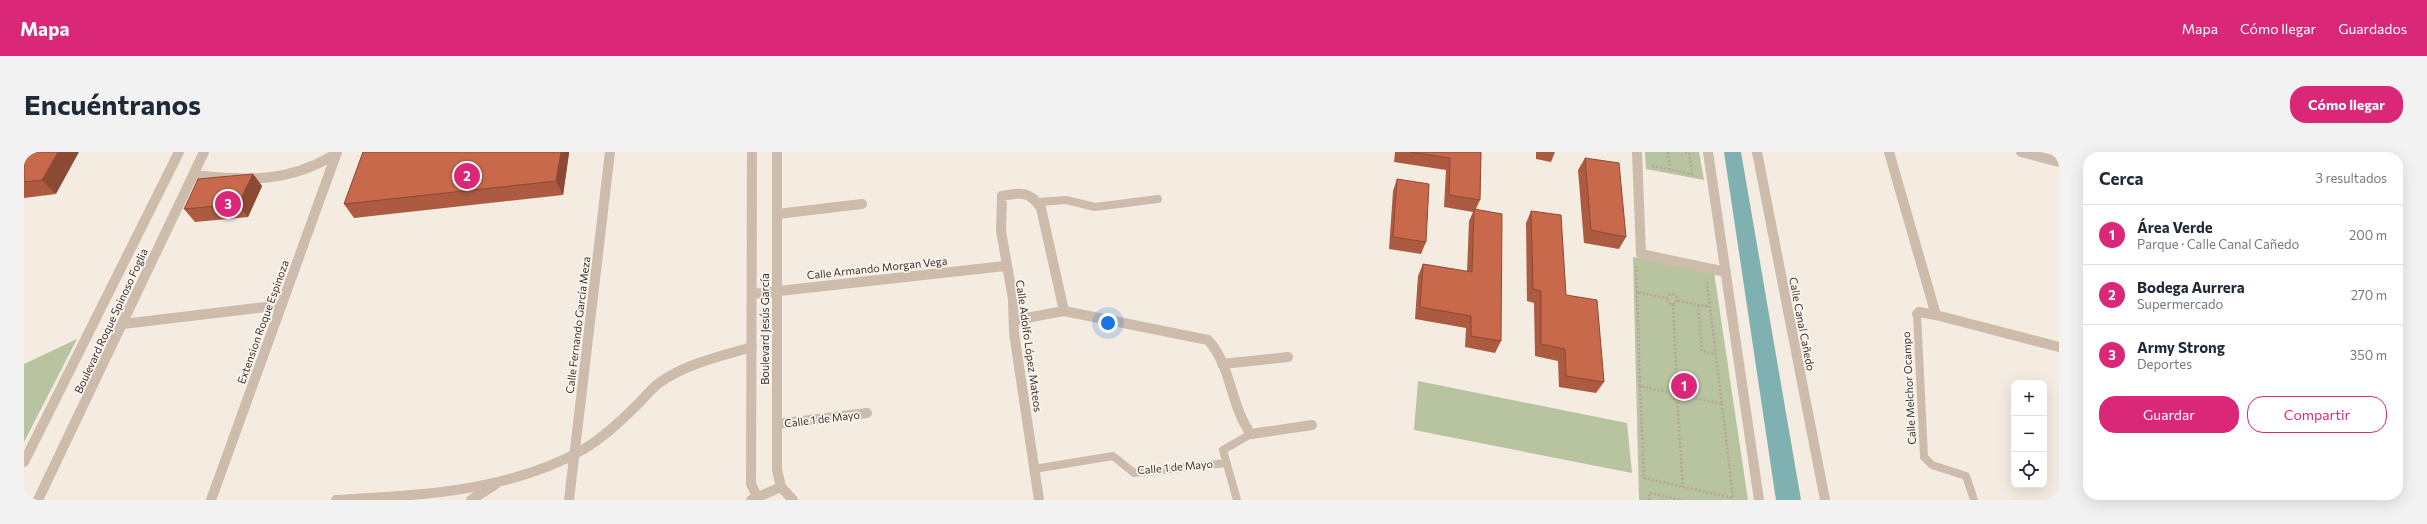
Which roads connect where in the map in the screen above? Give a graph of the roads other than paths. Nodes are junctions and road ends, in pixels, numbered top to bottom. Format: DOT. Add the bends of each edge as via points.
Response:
graph roads {
  1 [pos="179,152"];
  2 [pos="204,152"];
  3 [pos="337,152"];
  4 [pos="610,152"];
  5 [pos="752,152"];
  6 [pos="777,152"];
  7 [pos="1637,152"];
  8 [pos="1708,152"];
  9 [pos="1757,152"];
  10 [pos="1889,152"];
  11 [pos="2021,152"];
  12 [pos="2059,162"];
  13 [pos="193,175"];
  14 [pos="1158,199"];
  15 [pos="1038,202"];
  16 [pos="862,204"];
  17 [pos="777,214"];
  18 [pos="1006,266"];
  19 [pos="1726,272"];
  20 [pos="777,291"];
  21 [pos="752,294"];
  22 [pos="282,306"];
  23 [pos="1064,311"];
  24 [pos="1917,314"];
  25 [pos="1936,316"];
  26 [pos="1015,320"];
  27 [pos="123,324"];
  28 [pos="2059,347"];
  29 [pos="752,348"];
  30 [pos="1288,357"];
  31 [pos="1222,364"];
  32 [pos="866,413"];
  33 [pos="777,424"];
  34 [pos="1312,425"];
  35 [pos="1251,434"];
  36 [pos="574,454"];
  37 [pos="24,462"];
  38 [pos="1226,463"];
  39 [pos="1034,469"];
  40 [pos="499,482"];
  41 [pos="781,487"];
  42 [pos="756,499"];
  43 [pos="38,500"];
  44 [pos="211,500"];
  45 [pos="336,500"];
  46 [pos="471,500"];
  47 [pos="569,500"];
  48 [pos="793,500"];
  49 [pos="1039,500"];
  50 [pos="1237,500"];
  51 [pos="1758,500"];
  52 [pos="1824,500"];
  53 [pos="1974,500"];
  1 -- 37 [label="street, Boulevard Roque Spinoso Foglia"];
  2 -- 13 [label="street, Boulevard Roque Spinoso Foglia"];
  3 -- 13 [label="street" via="311,168 276,179 245,180"];
  3 -- 22 [label="street, Extension Roque Espinoza"];
  4 -- 36 [label="street, Calle Fernando García Meza"];
  5 -- 21 [label="street, Boulevard Jesús García"];
  6 -- 17 [label="street, Boulevard Jesús García"];
  7 -- 19 [label="street" via="1638,257"];
  8 -- 19 [label="street"];
  9 -- 52 [label="street, Calle Canal Cañedo"];
  10 -- 25 [label="street"];
  11 -- 12 [label="street"];
  13 -- 27 [label="street, Boulevard Roque Spinoso Foglia"];
  14 -- 15 [label="lane" via="1096,207 1066,200"];
  15 -- 18 [label="street, Calle Adolfo López Mateos" via="1029,194 1021,192 1002,196 999,211"];
  15 -- 23 [label="street"];
  16 -- 17 [label="street"];
  17 -- 20 [label="street, Boulevard Jesús García"];
  18 -- 20 [label="street, Calle Armando Morgan Vega"];
  18 -- 26 [label="street, Calle Adolfo López Mateos"];
  19 -- 51 [label="street"];
  20 -- 21 [label="street, Calle Armando Morgan Vega"];
  20 -- 33 [label="street, Boulevard Jesús García"];
  21 -- 29 [label="street, Boulevard Jesús García"];
  22 -- 27 [label="street"];
  22 -- 44 [label="street, Extension Roque Espinoza"];
  23 -- 26 [label="street"];
  23 -- 31 [label="street" via="1208,340 1214,344"];
  24 -- 25 [label="street, Calle Melchor Ocampo" via="1919,312"];
  24 -- 53 [label="lane, Calle Melchor Ocampo" via="1924,457 1932,466 1966,476"];
  25 -- 28 [label="street, Calle Melchor Ocampo"];
  26 -- 39 [label="street, Calle Adolfo López Mateos" via="1014,333"];
  27 -- 43 [label="street, Boulevard Roque Spinoso Foglia"];
  29 -- 36 [label="street" via="713,358 661,381 609,432"];
  29 -- 42 [label="street, Boulevard Jesús García" via="752,484"];
  30 -- 31 [label="street"];
  31 -- 35 [label="street" via="1242,426"];
  32 -- 33 [label="street, Calle 1 de Mayo"];
  33 -- 41 [label="street, Boulevard Jesús García" via="777,470"];
  34 -- 35 [label="street"];
  35 -- 38 [label="lane" via="1223,450"];
  36 -- 40 [label="street" via="524,476"];
  36 -- 47 [label="street, Calle Fernando García Meza"];
  38 -- 39 [label="lane, Calle 1 de Mayo" via="1134,473 1114,456"];
  38 -- 50 [label="lane"];
  39 -- 49 [label="street, Calle Adolfo López Mateos"];
  40 -- 45 [label="street" via="383,497"];
  40 -- 46 [label="street"];
  41 -- 42 [label="street"];
  41 -- 48 [label="street"];
}
